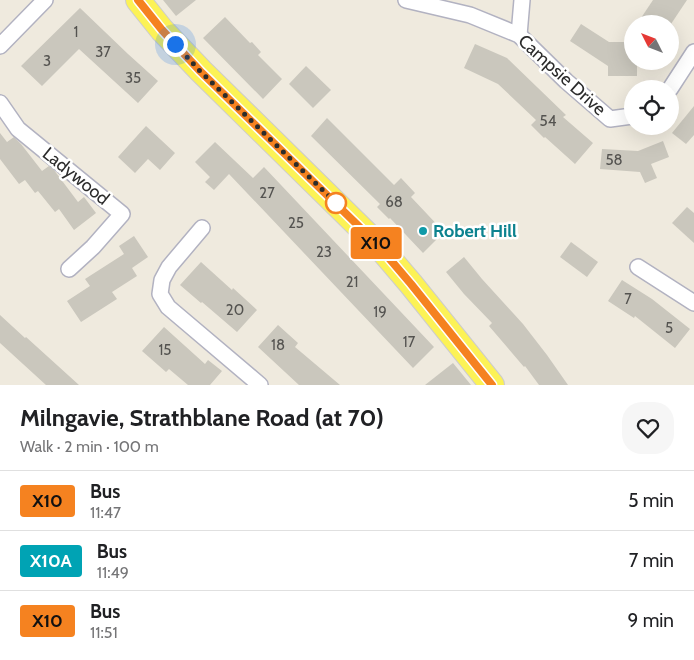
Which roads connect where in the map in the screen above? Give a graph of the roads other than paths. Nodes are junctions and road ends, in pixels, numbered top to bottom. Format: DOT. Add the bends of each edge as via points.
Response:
graph roads {
  1 [pos="45,0"];
  2 [pos="138,0"];
  3 [pos="406,0"];
  4 [pos="522,0"];
  5 [pos="519,35"];
  6 [pos="0,46"];
  7 [pos="694,52"];
  8 [pos="676,80"];
  9 [pos="0,103"];
  10 [pos="624,117"];
  11 [pos="202,228"];
  12 [pos="638,267"];
  13 [pos="69,269"];
  14 [pos="694,303"];
  15 [pos="260,385"];
  16 [pos="492,385"];
  1 -- 6 [label="street"];
  2 -- 16 [label="main road" via="200,71 377,244"];
  3 -- 5 [label="street, Campsie Drive" via="470,15"];
  4 -- 5 [label="street"];
  5 -- 10 [label="street, Campsie Drive" via="610,119"];
  7 -- 8 [label="street"];
  9 -- 13 [label="street, Ladywood" via="18,129 122,214"];
  11 -- 15 [label="street" via="169,267 162,280 160,294 168,307"];
  12 -- 14 [label="street"];
}
